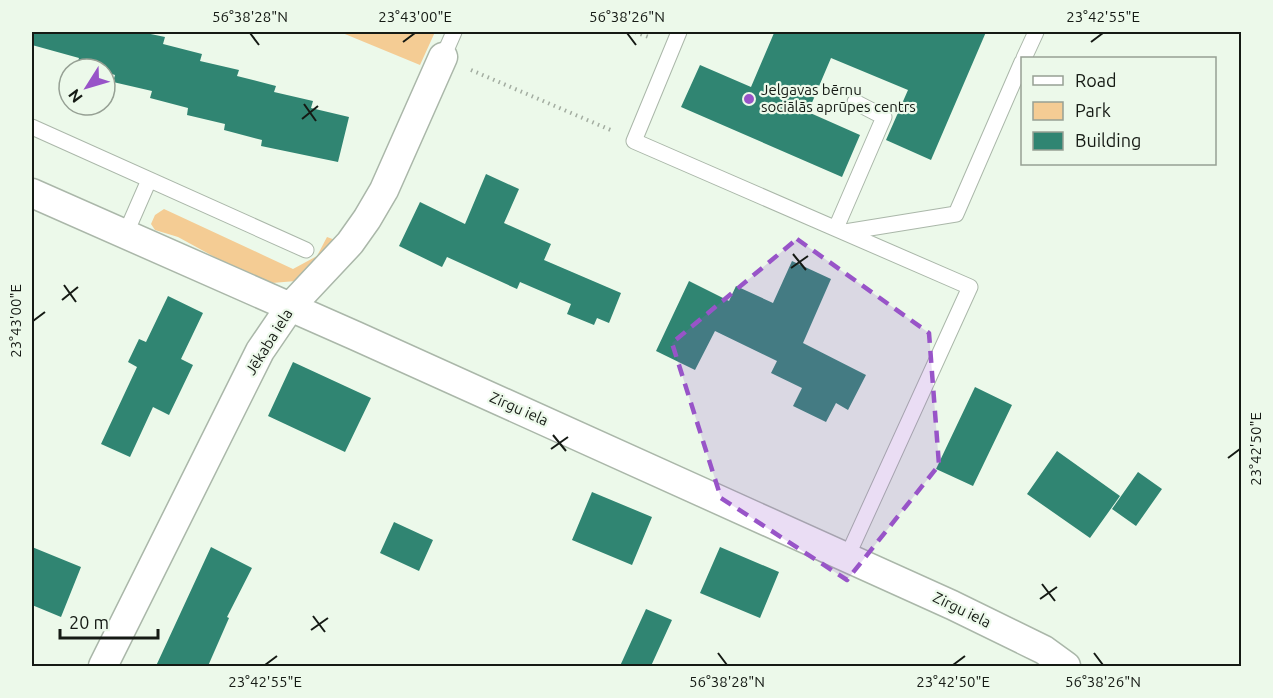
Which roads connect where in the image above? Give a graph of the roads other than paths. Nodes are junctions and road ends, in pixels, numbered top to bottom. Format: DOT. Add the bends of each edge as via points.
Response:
graph roads {
  1 [pos="679,32"];
  2 [pos="1036,32"];
  3 [pos="449,44"];
  4 [pos="1024,57"];
  5 [pos="1021,65"];
  6 [pos="855,102"];
  7 [pos="32,127"];
  8 [pos="149,180"];
  9 [pos="32,194"];
  10 [pos="841,230"];
  11 [pos="125,235"];
  12 [pos="306,250"];
  13 [pos="290,307"];
  14 [pos="847,557"];
  15 [pos="103,666"];
  16 [pos="1066,666"];
  1 -- 10 [label="lane" via="634,141"];
  2 -- 4 [label="lane"];
  3 -- 13 [label="street, Jēkaba iela" via="384,190 367,219 350,243"];
  5 -- 10 [label="lane" via="956,214"];
  6 -- 10 [label="lane" via="884,117"];
  7 -- 8 [label="lane"];
  8 -- 11 [label="lane"];
  8 -- 12 [label="lane"];
  9 -- 11 [label="street, Zirgu iela"];
  10 -- 14 [label="lane" via="970,287"];
  11 -- 13 [label="street, Zirgu iela"];
  13 -- 14 [label="street, Zirgu iela"];
  13 -- 15 [label="street, Jēkaba iela" via="260,351"];
  14 -- 16 [label="street, Zirgu iela" via="1044,650"];
}
